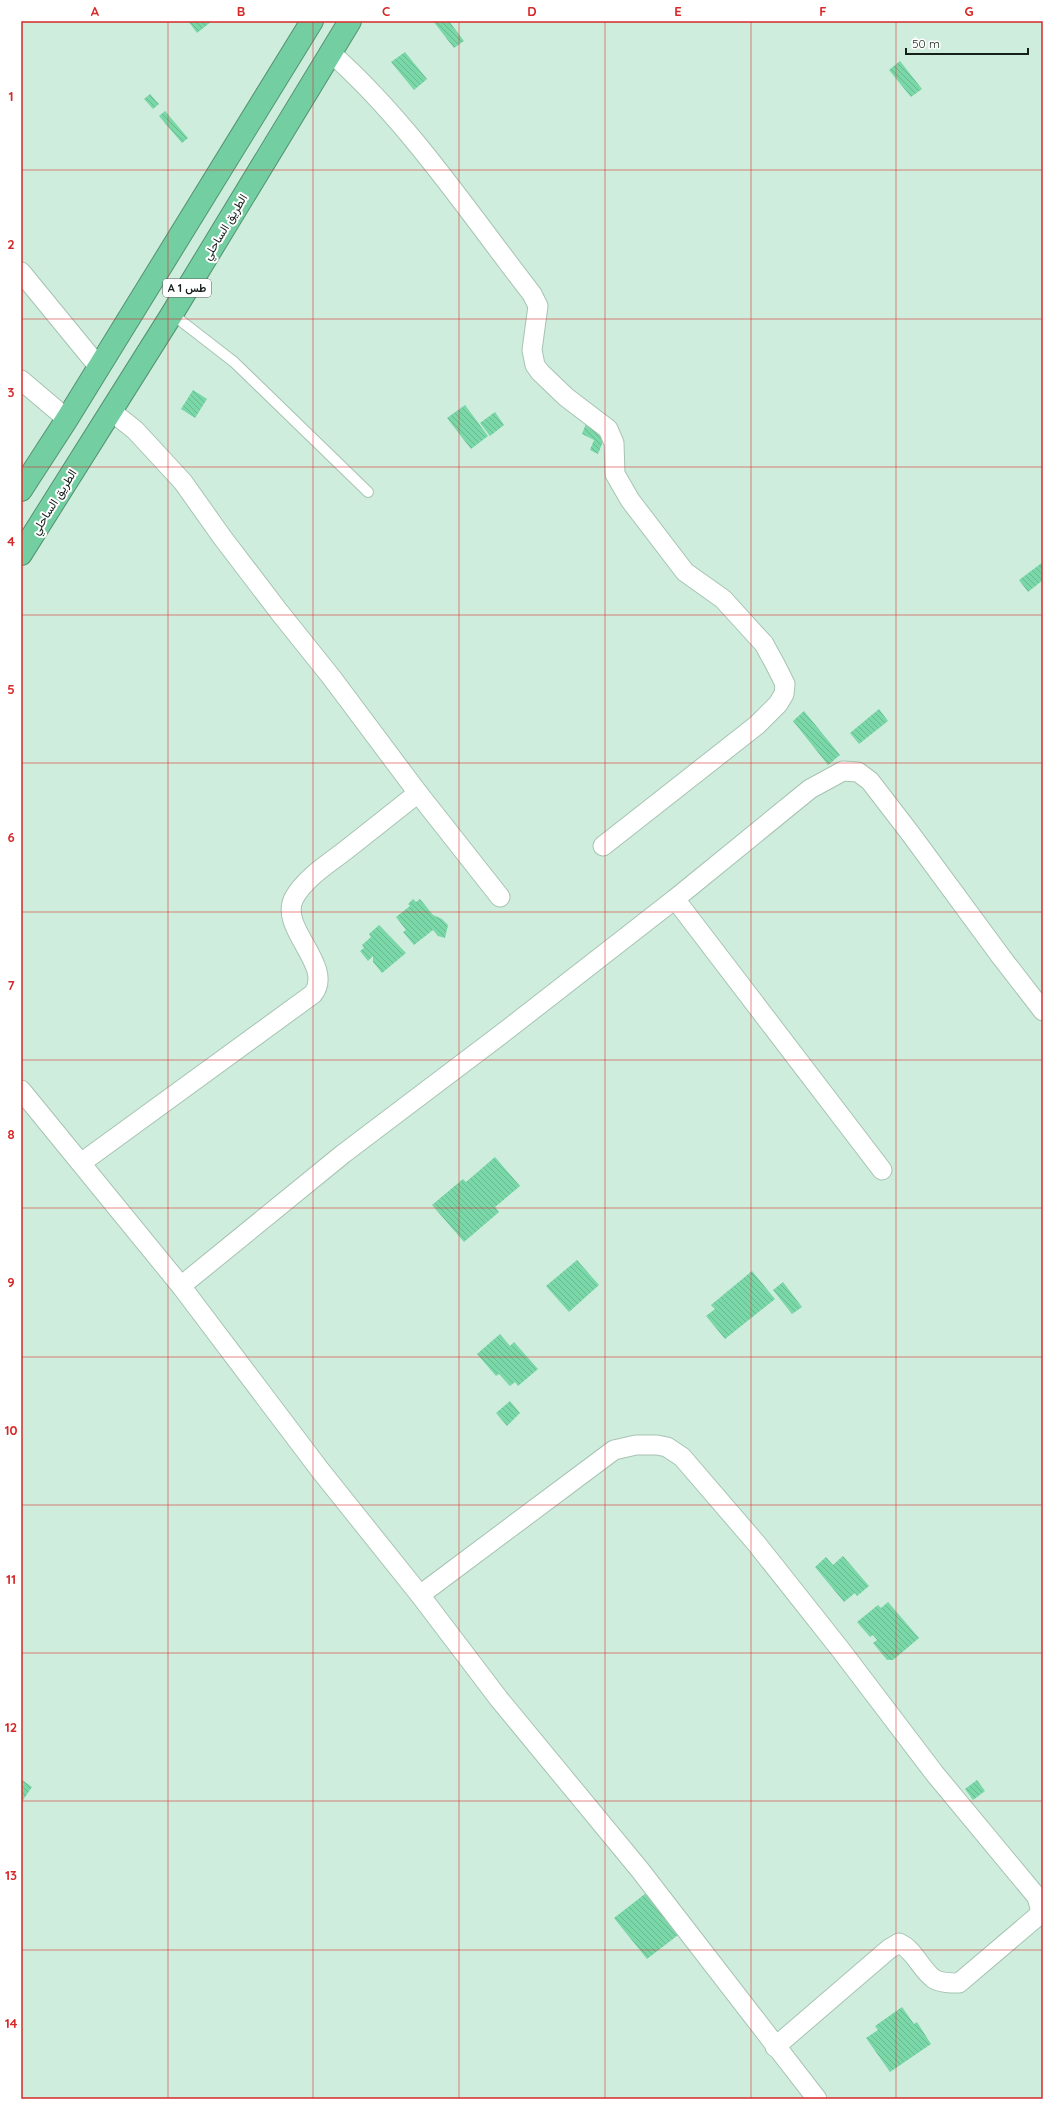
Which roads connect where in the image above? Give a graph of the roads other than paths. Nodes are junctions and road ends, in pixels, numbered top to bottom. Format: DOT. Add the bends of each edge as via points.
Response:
graph roads {
  1 [pos="312,21"];
  2 [pos="350,21"];
  3 [pos="331,53"];
  4 [pos="21,272"];
  5 [pos="172,314"];
  6 [pos="98,366"];
  7 [pos="21,380"];
  8 [pos="111,410"];
  9 [pos="67,419"];
  10 [pos="21,490"];
  11 [pos="368,492"];
  12 [pos="21,554"];
  13 [pos="418,793"];
  14 [pos="603,846"];
  15 [pos="500,897"];
  16 [pos="675,899"];
  17 [pos="1043,1011"];
  18 [pos="21,1090"];
  19 [pos="81,1163"];
  20 [pos="882,1170"];
  21 [pos="181,1286"];
  22 [pos="420,1595"];
  23 [pos="776,2047"];
  24 [pos="817,2099"];
  1 -- 6 [label="highway, A 1 طس"];
  2 -- 3 [label="highway, الطريق الساحلي / A 1 طس"];
  3 -- 5 [label="highway, الطريق الساحلي / A 1 طس"];
  3 -- 14 [label="street" via="374,94 403,128 532,294 538,306 532,350 535,365 566,397 608,429 614,443 615,474 630,500 685,572 723,599 764,644 785,684 784,694 778,704 757,725"];
  4 -- 6 [label="street"];
  5 -- 8 [label="highway, الطريق الساحلي / A 1 طس"];
  5 -- 11 [label="lane" via="234,362"];
  6 -- 9 [label="highway, A 1 طس"];
  7 -- 9 [label="street"];
  8 -- 12 [label="highway, الطريق الساحلي / A 1 طس"];
  8 -- 13 [label="street" via="135,430 183,482 226,543"];
  9 -- 10 [label="highway, A 1 طس"];
  13 -- 15 [label="street"];
  13 -- 19 [label="street" via="318,872 294,898 291,912 317,970 318,986 313,994"];
  16 -- 17 [label="street" via="810,789 843,771 858,772 870,781"];
  16 -- 20 [label="street"];
  16 -- 21 [label="street" via="343,1154"];
  18 -- 19 [label="street"];
  19 -- 21 [label="street"];
  21 -- 22 [label="street" via="320,1470"];
  22 -- 23 [label="street" via="499,1698 640,1870"];
  22 -- 23 [label="street" via="614,1450 636,1445 667,1447 682,1457 756,1543 935,1774 1037,1897 1039,1915 959,1983 935,1980 908,1947 900,1944 889,1949"];
  23 -- 24 [label="street"];
}
